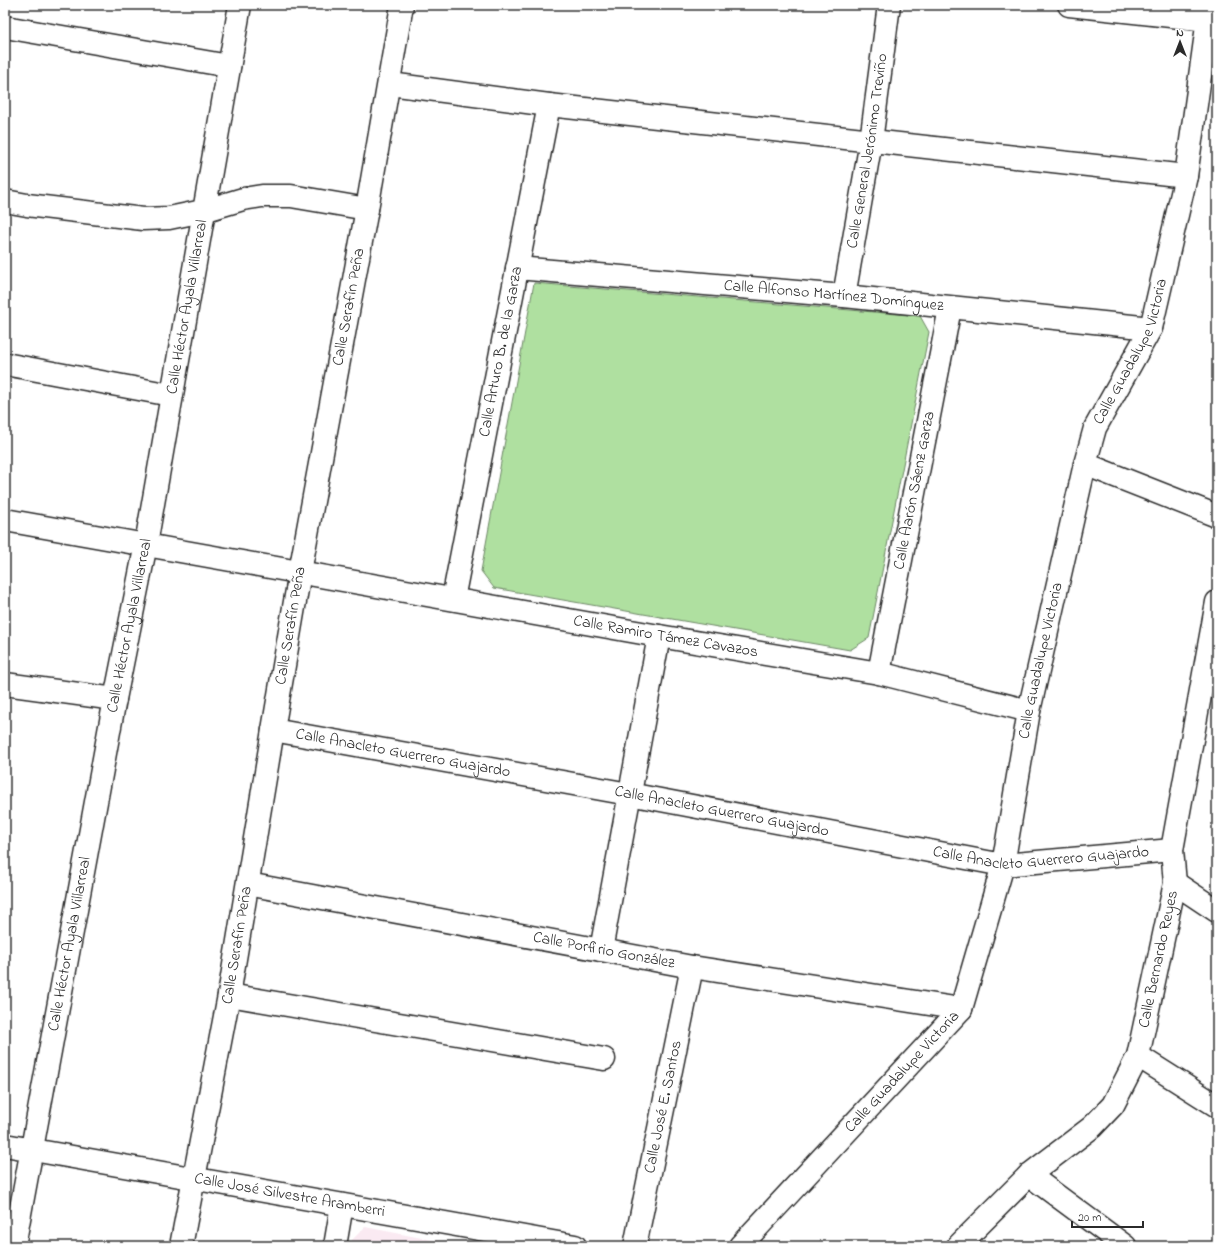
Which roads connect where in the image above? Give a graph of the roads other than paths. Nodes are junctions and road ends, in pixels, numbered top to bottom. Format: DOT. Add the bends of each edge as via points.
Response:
graph roads {
  1 [pos="240,5"];
  2 [pos="402,5"];
  3 [pos="889,5"];
  4 [pos="1069,5"];
  5 [pos="1209,13"];
  6 [pos="5,27"];
  7 [pos="229,66"];
  8 [pos="390,84"];
  9 [pos="549,105"];
  10 [pos="871,141"];
  11 [pos="1186,176"];
  12 [pos="5,201"];
  13 [pos="368,209"];
  14 [pos="203,211"];
  15 [pos="517,268"];
  16 [pos="844,296"];
  17 [pos="950,308"];
  18 [pos="1151,328"];
  19 [pos="5,364"];
  20 [pos="171,395"];
  21 [pos="1086,464"];
  22 [pos="1217,516"];
  23 [pos="5,520"];
  24 [pos="146,544"];
  25 [pos="300,572"];
  26 [pos="453,599"];
  27 [pos="1217,602"];
  28 [pos="659,636"];
  29 [pos="879,673"];
  30 [pos="5,684"];
  31 [pos="115,699"];
  32 [pos="1029,711"];
  33 [pos="273,730"];
  34 [pos="630,794"];
  35 [pos="1172,850"];
  36 [pos="1004,865"];
  37 [pos="1175,883"];
  38 [pos="248,884"];
  39 [pos="1217,911"];
  40 [pos="601,950"];
  41 [pos="692,967"];
  42 [pos="229,996"];
  43 [pos="960,1009"];
  44 [pos="1138,1056"];
  45 [pos="604,1059"];
  46 [pos="1217,1106"];
  47 [pos="5,1145"];
  48 [pos="32,1150"];
  49 [pos="1029,1175"];
  50 [pos="194,1179"];
  51 [pos="342,1205"];
  52 [pos="14,1246"];
  53 [pos="182,1246"];
  54 [pos="335,1246"];
  55 [pos="575,1246"];
  56 [pos="635,1246"];
  57 [pos="740,1246"];
  58 [pos="958,1246"];
  59 [pos="1125,1246"];
  1 -- 7 [label="street, Calle Héctor Ayala Villarreal"];
  2 -- 8 [label="street, Calle Serafín Peña"];
  3 -- 10 [label="street, Calle General Jerónimo Treviño"];
  4 -- 5 [label="street"];
  5 -- 11 [label="street, Calle Guadalupe Victoria"];
  6 -- 7 [label="street"];
  7 -- 14 [label="street, Calle Héctor Ayala Villarreal"];
  8 -- 9 [label="street"];
  8 -- 13 [label="street, Calle Serafín Peña"];
  9 -- 10 [label="street"];
  9 -- 15 [label="street, Calle Arturo B. de la Garza"];
  10 -- 11 [label="street"];
  10 -- 16 [label="street, Calle General Jerónimo Treviño"];
  11 -- 18 [label="street, Calle Guadalupe Victoria"];
  12 -- 14 [label="street" via="143,218 169,218"];
  13 -- 14 [label="street" via="290,196 262,196"];
  13 -- 25 [label="street, Calle Serafín Peña"];
  14 -- 20 [label="street, Calle Héctor Ayala Villarreal"];
  15 -- 16 [label="street, Calle Alfonso Martínez Domínguez"];
  15 -- 26 [label="street, Calle Arturo B. de la Garza"];
  16 -- 17 [label="street, Calle Alfonso Martínez Domínguez"];
  17 -- 18 [label="street, Calle Alfonso Martínez Domínguez"];
  17 -- 29 [label="street, Calle Aarón Sáenz Garza"];
  18 -- 21 [label="street, Calle Guadalupe Victoria" via="1096,428"];
  19 -- 20 [label="street"];
  20 -- 24 [label="street, Calle Héctor Ayala Villarreal"];
  21 -- 22 [label="street"];
  21 -- 32 [label="street, Calle Guadalupe Victoria"];
  23 -- 24 [label="street, Calle Ramiro Támez Cavazos"];
  24 -- 25 [label="street, Calle Ramiro Támez Cavazos"];
  24 -- 31 [label="street, Calle Héctor Ayala Villarreal"];
  25 -- 26 [label="street, Calle Ramiro Támez Cavazos"];
  25 -- 33 [label="street, Calle Serafín Peña"];
  26 -- 28 [label="street, Calle Ramiro Támez Cavazos"];
  27 -- 35 [label="street, Calle Bernardo Reyes"];
  28 -- 29 [label="street, Calle Ramiro Támez Cavazos"];
  28 -- 34 [label="street"];
  29 -- 32 [label="street, Calle Ramiro Támez Cavazos"];
  30 -- 31 [label="street"];
  31 -- 48 [label="street, Calle Héctor Ayala Villarreal"];
  32 -- 36 [label="street, Calle Guadalupe Victoria"];
  33 -- 34 [label="street, Calle Anacleto Guerrero Guajardo"];
  33 -- 38 [label="street, Calle Serafín Peña"];
  34 -- 36 [label="street, Calle Anacleto Guerrero Guajardo"];
  34 -- 40 [label="street"];
  35 -- 36 [label="street, Calle Anacleto Guerrero Guajardo"];
  35 -- 37 [label="street, Calle Bernardo Reyes"];
  36 -- 43 [label="street, Calle Guadalupe Victoria"];
  37 -- 39 [label="street"];
  37 -- 44 [label="street, Calle Bernardo Reyes"];
  38 -- 40 [label="street, Calle Porfirio González"];
  38 -- 42 [label="street, Calle Serafín Peña"];
  40 -- 41 [label="street, Calle Porfirio González"];
  41 -- 43 [label="street, Calle Porfirio González"];
  41 -- 56 [label="street, Calle José E. Santos"];
  42 -- 45 [label="street"];
  42 -- 50 [label="street, Calle Serafín Peña"];
  43 -- 57 [label="street, Calle Guadalupe Victoria"];
  44 -- 46 [label="street"];
  44 -- 49 [label="street, Calle Bernardo Reyes" via="1113,1105 1092,1127"];
  47 -- 48 [label="street, Calle José Silvestre Aramberri"];
  48 -- 50 [label="street, Calle José Silvestre Aramberri"];
  48 -- 52 [label="street, Calle Héctor Ayala Villarreal"];
  49 -- 58 [label="street, Calle Bernardo Reyes"];
  49 -- 59 [label="street"];
  50 -- 51 [label="street, Calle José Silvestre Aramberri"];
  50 -- 53 [label="street, Calle Serafín Peña"];
  51 -- 54 [label="street"];
  51 -- 55 [label="street, Calle José Silvestre Aramberri"];
}
